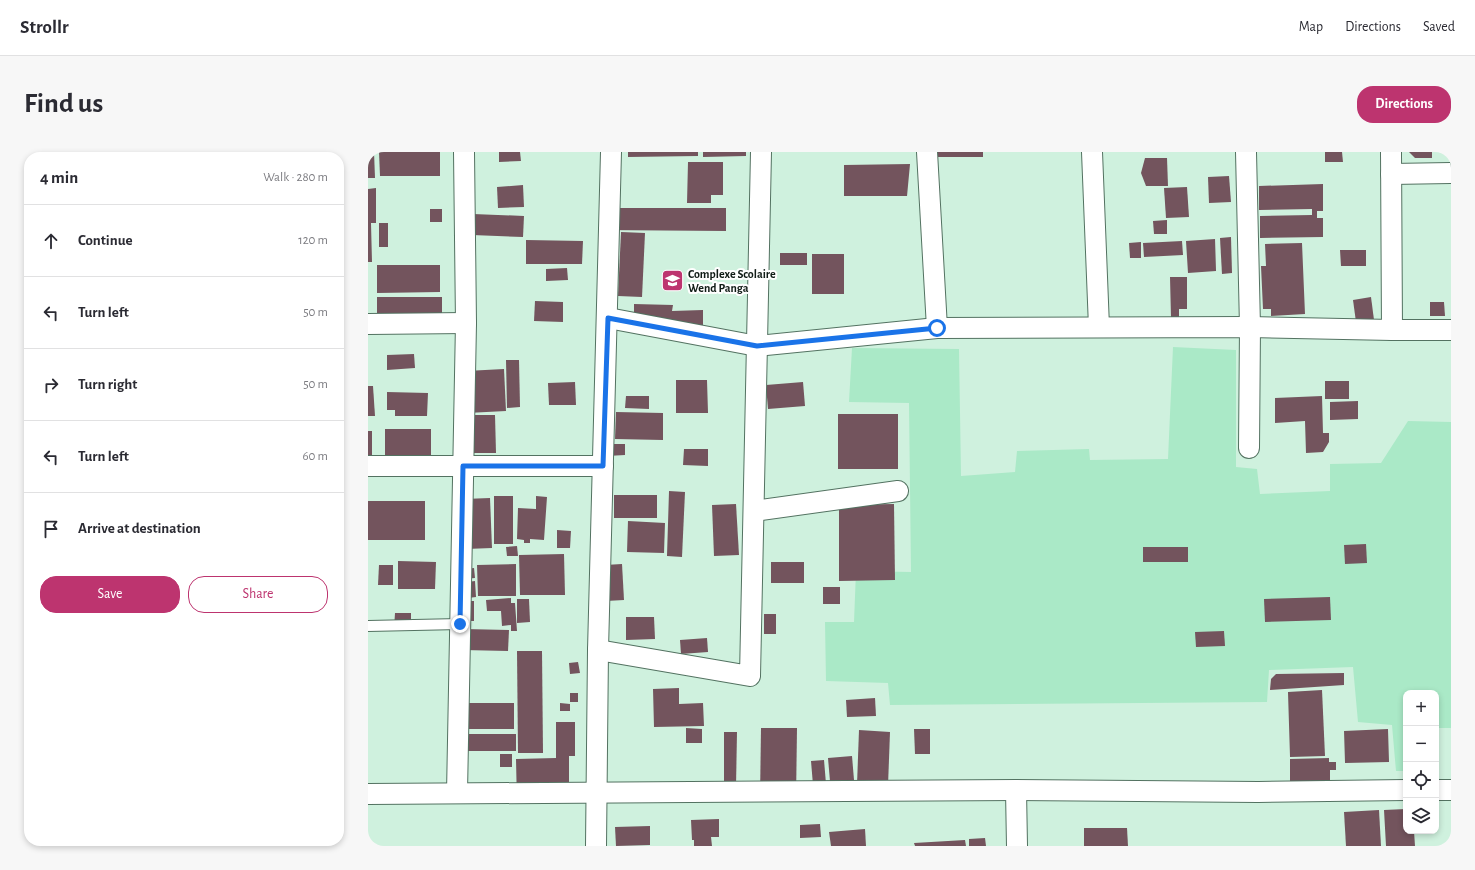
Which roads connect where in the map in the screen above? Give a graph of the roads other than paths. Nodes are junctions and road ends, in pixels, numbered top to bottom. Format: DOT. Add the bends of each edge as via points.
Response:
graph roads {
  1 [pos="464,152"];
  2 [pos="612,152"];
  3 [pos="761,152"];
  4 [pos="927,152"];
  5 [pos="1092,152"];
  6 [pos="1246,152"];
  7 [pos="1391,152"];
  8 [pos="1451,173"];
  9 [pos="1391,174"];
  10 [pos="608,318"];
  11 [pos="466,323"];
  12 [pos="368,324"];
  13 [pos="1099,327"];
  14 [pos="1250,327"];
  15 [pos="937,328"];
  16 [pos="1392,330"];
  17 [pos="1451,330"];
  18 [pos="757,346"];
  19 [pos="1249,448"];
  20 [pos="368,466"];
  21 [pos="463,466"];
  22 [pos="603,466"];
  23 [pos="898,491"];
  24 [pos="754,512"];
  25 [pos="460,624"];
  26 [pos="368,626"];
  27 [pos="598,650"];
  28 [pos="1016,790"];
  29 [pos="1403,790"];
  30 [pos="1439,790"];
  31 [pos="1451,790"];
  32 [pos="457,793"];
  33 [pos="597,793"];
  34 [pos="368,794"];
  35 [pos="596,846"];
  36 [pos="1017,846"];
  1 -- 11 [label="street"];
  2 -- 10 [label="street"];
  3 -- 18 [label="street"];
  4 -- 15 [label="street"];
  5 -- 13 [label="street"];
  6 -- 14 [label="street"];
  7 -- 9 [label="street"];
  8 -- 9 [label="street"];
  9 -- 16 [label="street"];
  10 -- 18 [label="street"];
  10 -- 22 [label="street"];
  11 -- 12 [label="street"];
  11 -- 21 [label="street"];
  13 -- 14 [label="street"];
  13 -- 15 [label="street"];
  14 -- 16 [label="street"];
  14 -- 19 [label="street"];
  15 -- 18 [label="street"];
  16 -- 17 [label="street"];
  18 -- 24 [label="street"];
  20 -- 21 [label="street"];
  21 -- 22 [label="street"];
  21 -- 25 [label="street"];
  22 -- 27 [label="street"];
  23 -- 24 [label="street"];
  24 -- 27 [label="street" via="750,676"];
  25 -- 26 [label="lane"];
  25 -- 32 [label="street"];
  27 -- 33 [label="street"];
  28 -- 29 [label="street"];
  28 -- 33 [label="street"];
  28 -- 36 [label="street"];
  30 -- 31 [label="street"];
  32 -- 33 [label="street"];
  32 -- 34 [label="street"];
  33 -- 35 [label="street"];
}
